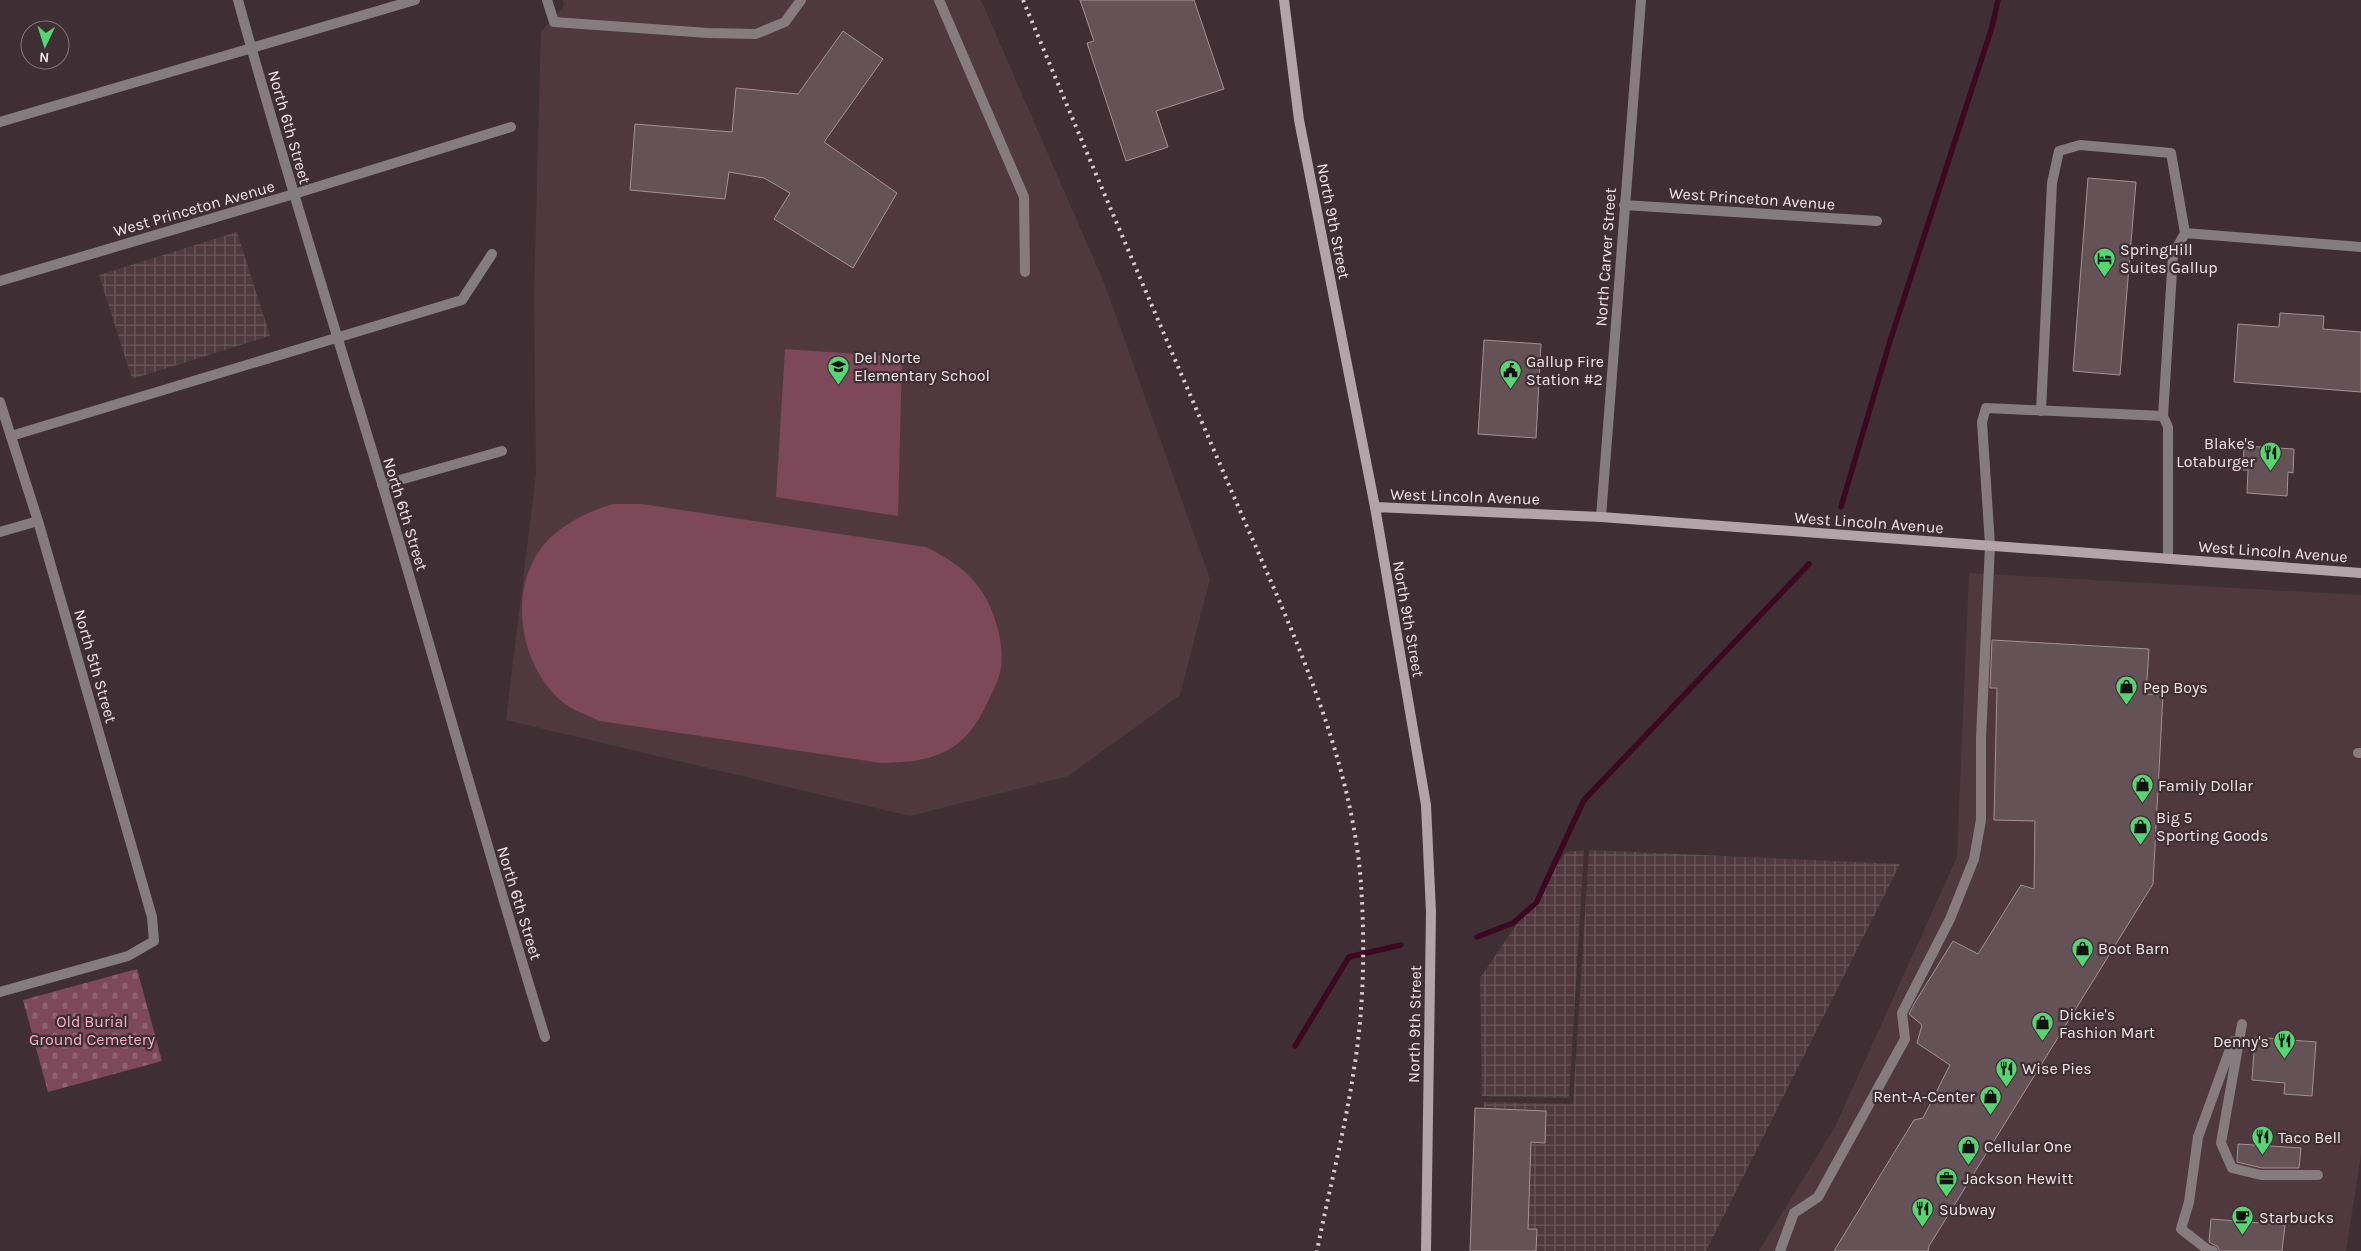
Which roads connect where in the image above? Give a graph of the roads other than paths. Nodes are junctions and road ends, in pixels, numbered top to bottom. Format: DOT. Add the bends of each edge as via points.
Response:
graph roads {
  1 [pos="238,0"];
  2 [pos="415,0"];
  3 [pos="547,0"];
  4 [pos="801,0"];
  5 [pos="939,0"];
  6 [pos="1284,0"];
  7 [pos="1641,0"];
  8 [pos="251,48"];
  9 [pos="0,122"];
  10 [pos="511,127"];
  11 [pos="294,194"];
  12 [pos="1624,205"];
  13 [pos="1877,221"];
  14 [pos="2185,234"];
  15 [pos="2361,247"];
  16 [pos="492,254"];
  17 [pos="1025,272"];
  18 [pos="0,281"];
  19 [pos="336,339"];
  20 [pos="0,402"];
  21 [pos="2041,411"];
  22 [pos="2163,416"];
  23 [pos="11,436"];
  24 [pos="502,451"];
  25 [pos="382,485"];
  26 [pos="1375,507"];
  27 [pos="1601,517"];
  28 [pos="38,521"];
  29 [pos="0,532"];
  30 [pos="1990,546"];
  31 [pos="2168,558"];
  32 [pos="2361,573"];
  33 [pos="0,992"];
  34 [pos="2242,1024"];
  35 [pos="545,1037"];
  36 [pos="2232,1041"];
  37 [pos="2318,1175"];
  38 [pos="1426,1251"];
  39 [pos="1780,1251"];
  40 [pos="2213,1251"];
  1 -- 8 [label="street, North 6th Street"];
  2 -- 8 [label="street"];
  3 -- 4 [label="street" via="554,22 708,34 756,34 785,22"];
  5 -- 17 [label="street" via="1024,197"];
  6 -- 26 [label="main road, North 9th Street" via="1300,120"];
  7 -- 12 [label="street, North Carver Street"];
  8 -- 9 [label="street"];
  8 -- 11 [label="street, North 6th Street"];
  10 -- 11 [label="street, West Princeton Avenue"];
  11 -- 18 [label="street, West Princeton Avenue"];
  11 -- 19 [label="street, North 6th Street"];
  12 -- 13 [label="street, West Princeton Avenue"];
  12 -- 27 [label="street, North Carver Street"];
  14 -- 15 [label="street"];
  14 -- 21 [label="street" via="2171,153 2080,145 2059,151 2052,183"];
  14 -- 22 [label="street" via="2173,255"];
  16 -- 19 [label="street" via="462,300"];
  19 -- 23 [label="street"];
  19 -- 25 [label="street, North 6th Street"];
  20 -- 23 [label="street, North 5th Street"];
  21 -- 22 [label="street"];
  21 -- 30 [label="street" via="1986,408 1982,422"];
  22 -- 31 [label="street" via="2168,427"];
  23 -- 28 [label="street, North 5th Street"];
  24 -- 25 [label="street"];
  25 -- 35 [label="street, North 6th Street"];
  26 -- 27 [label="main road, West Lincoln Avenue"];
  26 -- 38 [label="main road, North 9th Street" via="1426,805 1432,912"];
  27 -- 30 [label="main road, West Lincoln Avenue"];
  28 -- 29 [label="street"];
  28 -- 33 [label="street, North 5th Street" via="152,917 154,941 128,956"];
  30 -- 31 [label="main road, West Lincoln Avenue"];
  30 -- 39 [label="street" via="1980,820 1974,859 1950,919 1902,1013 1905,1039 1818,1197 1794,1214"];
  31 -- 32 [label="main road, West Lincoln Avenue"];
  34 -- 37 [label="street" via="2221,1143 2232,1168 2261,1175"];
  36 -- 40 [label="street" via="2198,1137 2189,1202 2181,1229"];
}
